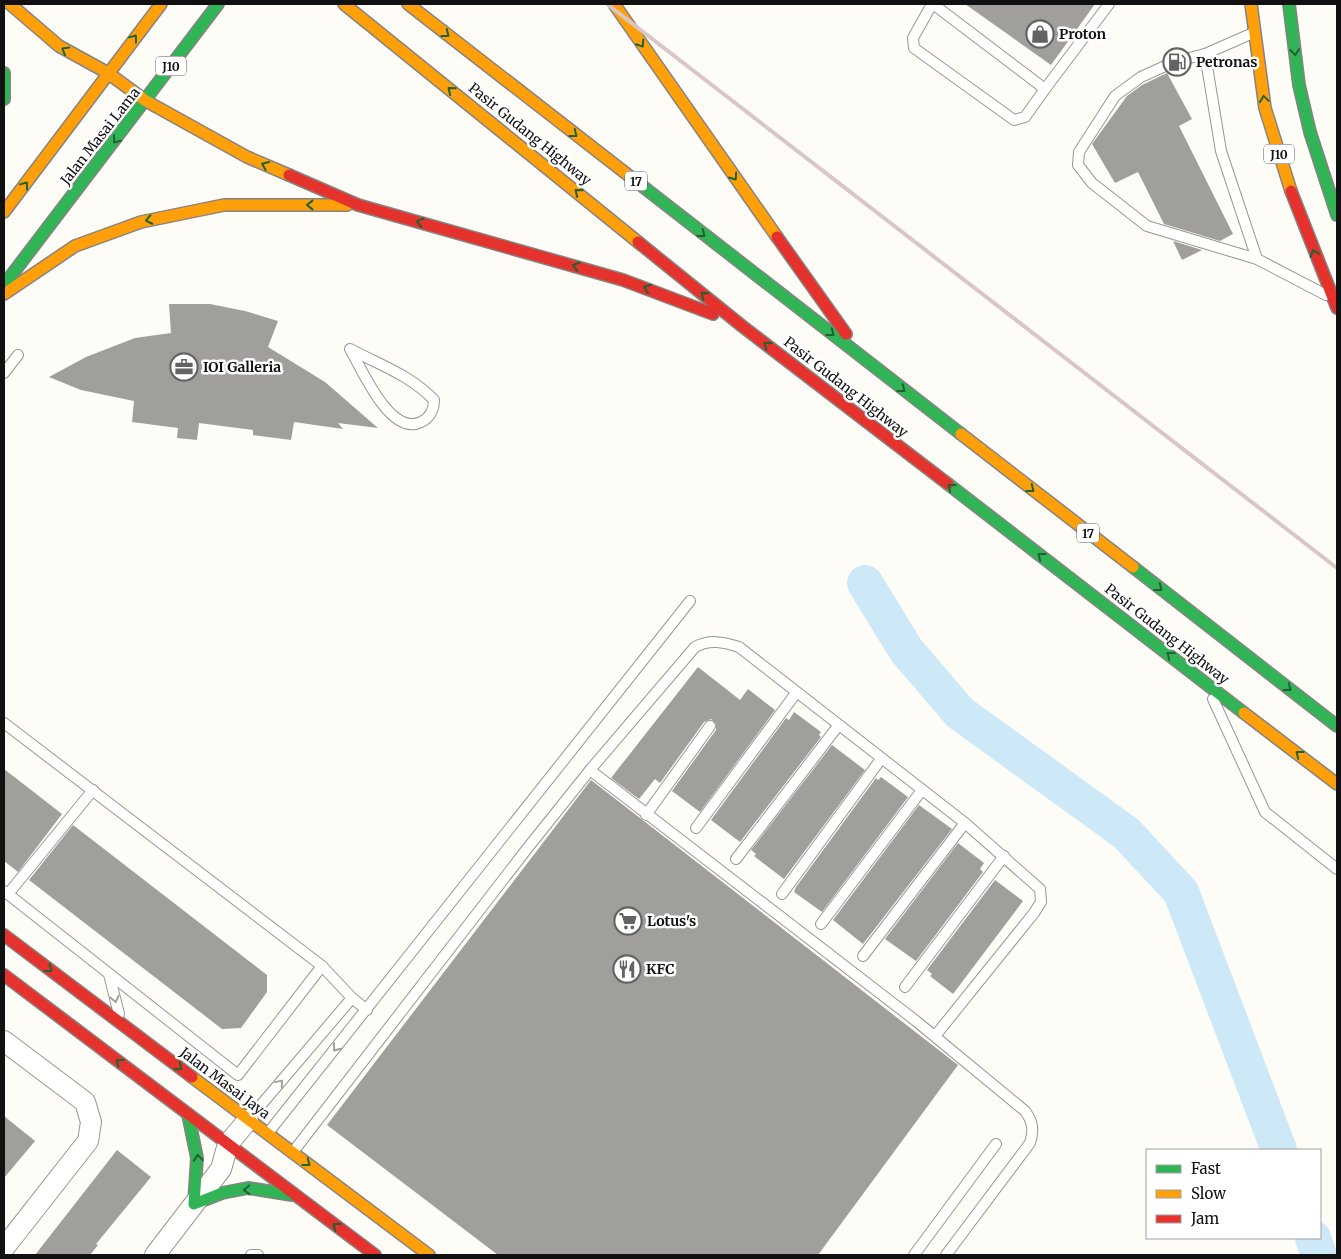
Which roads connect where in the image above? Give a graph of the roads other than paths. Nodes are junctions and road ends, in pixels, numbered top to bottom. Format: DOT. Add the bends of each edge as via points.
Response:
graph roads {
  1 [pos="10,4"];
  2 [pos="161,4"];
  3 [pos="218,4"];
  4 [pos="344,4"];
  5 [pos="408,4"];
  6 [pos="614,4"];
  7 [pos="933,4"];
  8 [pos="1109,4"];
  9 [pos="1251,4"];
  10 [pos="1289,4"];
  11 [pos="1254,33"];
  12 [pos="1205,54"];
  13 [pos="4,73"];
  14 [pos="108,73"];
  15 [pos="1045,90"];
  16 [pos="4,98"];
  17 [pos="146,101"];
  18 [pos="1329,172"];
  19 [pos="358,205"];
  20 [pos="4,212"];
  21 [pos="1337,215"];
  22 [pos="1257,258"];
  23 [pos="4,285"];
  24 [pos="4,294"];
  25 [pos="1334,303"];
  26 [pos="742,326"];
  27 [pos="350,349"];
  28 [pos="18,355"];
  29 [pos="864,359"];
  30 [pos="4,373"];
  31 [pos="690,601"];
  32 [pos="1206,682"];
  33 [pos="796,693"];
  34 [pos="4,723"];
  35 [pos="710,726"];
  36 [pos="838,726"];
  37 [pos="1337,726"];
  38 [pos="881,759"];
  39 [pos="590,770"];
  40 [pos="1337,784"];
  41 [pos="93,790"];
  42 [pos="922,790"];
  43 [pos="646,815"];
  44 [pos="965,823"];
  45 [pos="691,835"];
  46 [pos="1004,856"];
  47 [pos="730,866"];
  48 [pos="1337,869"];
  49 [pos="6,893"];
  50 [pos="776,901"];
  51 [pos="816,931"];
  52 [pos="6,941"];
  53 [pos="857,963"];
  54 [pos="322,966"];
  55 [pos="110,974"];
  56 [pos="4,975"];
  57 [pos="899,995"];
  58 [pos="352,998"];
  59 [pos="366,1010"];
  60 [pos="121,1024"];
  61 [pos="934,1036"];
  62 [pos="4,1041"];
  63 [pos="188,1114"];
  64 [pos="248,1120"];
  65 [pos="268,1134"];
  66 [pos="228,1144"];
  67 [pos="996,1144"];
  68 [pos="292,1152"];
  69 [pos="248,1160"];
  70 [pos="221,1169"];
  71 [pos="296,1196"];
  72 [pos="194,1204"];
  73 [pos="4,1248"];
  74 [pos="156,1255"];
  75 [pos="251,1255"];
  76 [pos="258,1255"];
  77 [pos="374,1255"];
  78 [pos="429,1255"];
  79 [pos="914,1255"];
  80 [pos="946,1255"];
  14 -- 1 [label="main road, one-way" via="59,46"];
  14 -- 2 [label="main road, one-way"];
  3 -- 17 [label="main road, Jalan Masai Lama / J10"];
  26 -- 4 [label="main road, Pasir Gudang Highway, one-way"];
  5 -- 29 [label="main road, Pasir Gudang Highway / 17, one-way"];
  6 -- 29 [label="main road, one-way"];
  7 -- 15 [label="lane"];
  7 -- 15 [label="lane" via="913,38 914,48 1014,120 1025,117"];
  8 -- 15 [label="lane"];
  9 -- 11 [label="main road, J10"];
  10 -- 18 [label="main road, J10, one-way" via="1299,85 1310,132"];
  11 -- 12 [label="lane"];
  25 -- 11 [label="main road, J10, one-way" via="1295,203 1265,108"];
  12 -- 22 [label="lane" via="1221,152"];
  12 -- 22 [label="lane" via="1174,62 1141,77 1115,96 1079,152 1078,165 1092,183 1147,226"];
  13 -- 16 [label="main road"];
  14 -- 17 [label="main road"];
  20 -- 14 [label="main road, one-way"];
  19 -- 17 [label="main road, one-way" via="247,157"];
  17 -- 23 [label="main road, Jalan Masai Lama, one-way"];
  18 -- 21 [label="main road, J10"];
  19 -- 24 [label="main road, one-way" via="224,205 140,222 75,246"];
  26 -- 19 [label="main road, one-way" via="623,280"];
  22 -- 25 [label="lane"];
  32 -- 26 [label="main road, Pasir Gudang Highway, one-way"];
  27 -- 27 [label="lane" via="403,375 424,390 434,400 429,416 420,423 405,424 394,417 381,404"];
  28 -- 30 [label="lane"];
  29 -- 37 [label="main road, Pasir Gudang Highway / 17, one-way"];
  31 -- 59 [label="lane"];
  40 -- 32 [label="main road, Pasir Gudang Highway, one-way"];
  32 -- 48 [label="lane" via="1265,812"];
  33 -- 36 [label="lane"];
  33 -- 39 [label="lane" via="738,647 705,642 695,648"];
  33 -- 45 [label="lane"];
  34 -- 41 [label="lane"];
  35 -- 43 [label="lane"];
  36 -- 38 [label="lane"];
  36 -- 47 [label="lane"];
  38 -- 42 [label="lane"];
  38 -- 50 [label="lane"];
  39 -- 43 [label="lane"];
  39 -- 68 [label="lane"];
  41 -- 49 [label="lane"];
  41 -- 54 [label="lane"];
  42 -- 44 [label="lane"];
  42 -- 51 [label="lane"];
  43 -- 45 [label="lane"];
  44 -- 46 [label="lane"];
  44 -- 53 [label="lane"];
  45 -- 47 [label="lane"];
  46 -- 57 [label="lane"];
  46 -- 61 [label="lane" via="1040,889 1041,902"];
  47 -- 50 [label="lane"];
  49 -- 55 [label="lane"];
  50 -- 51 [label="lane"];
  51 -- 53 [label="lane"];
  52 -- 60 [label="main road, Jalan Masai Jaya, one-way"];
  53 -- 57 [label="lane"];
  54 -- 55 [label="lane" via="238,1075"];
  54 -- 58 [label="lane"];
  55 -- 60 [label="lane, one-way"];
  63 -- 56 [label="main road, one-way"];
  57 -- 61 [label="lane"];
  58 -- 59 [label="lane"];
  64 -- 58 [label="lane, one-way"];
  59 -- 65 [label="lane, one-way"];
  60 -- 64 [label="main road, Jalan Masai Jaya, one-way"];
  61 -- 80 [label="lane" via="1025,1110 1033,1129 1030,1143"];
  62 -- 73 [label="street" via="85,1102 91,1122 88,1141"];
  63 -- 66 [label="main road"];
  72 -- 63 [label="main road, one-way" via="199,1171"];
  64 -- 65 [label="main road, Jalan Masai Jaya"];
  64 -- 66 [label="street"];
  65 -- 68 [label="main road, Jalan Masai Jaya"];
  65 -- 69 [label="street"];
  66 -- 69 [label="main road"];
  66 -- 70 [label="street"];
  67 -- 79 [label="lane"];
  68 -- 78 [label="main road, Jalan Masai Jaya, one-way"];
  69 -- 70 [label="street"];
  69 -- 71 [label="main road"];
  70 -- 72 [label="street"];
  71 -- 72 [label="main road, one-way" via="248,1188 222,1193"];
  77 -- 71 [label="main road, one-way"];
  72 -- 74 [label="street"];
  75 -- 76 [label="lane"];
}
